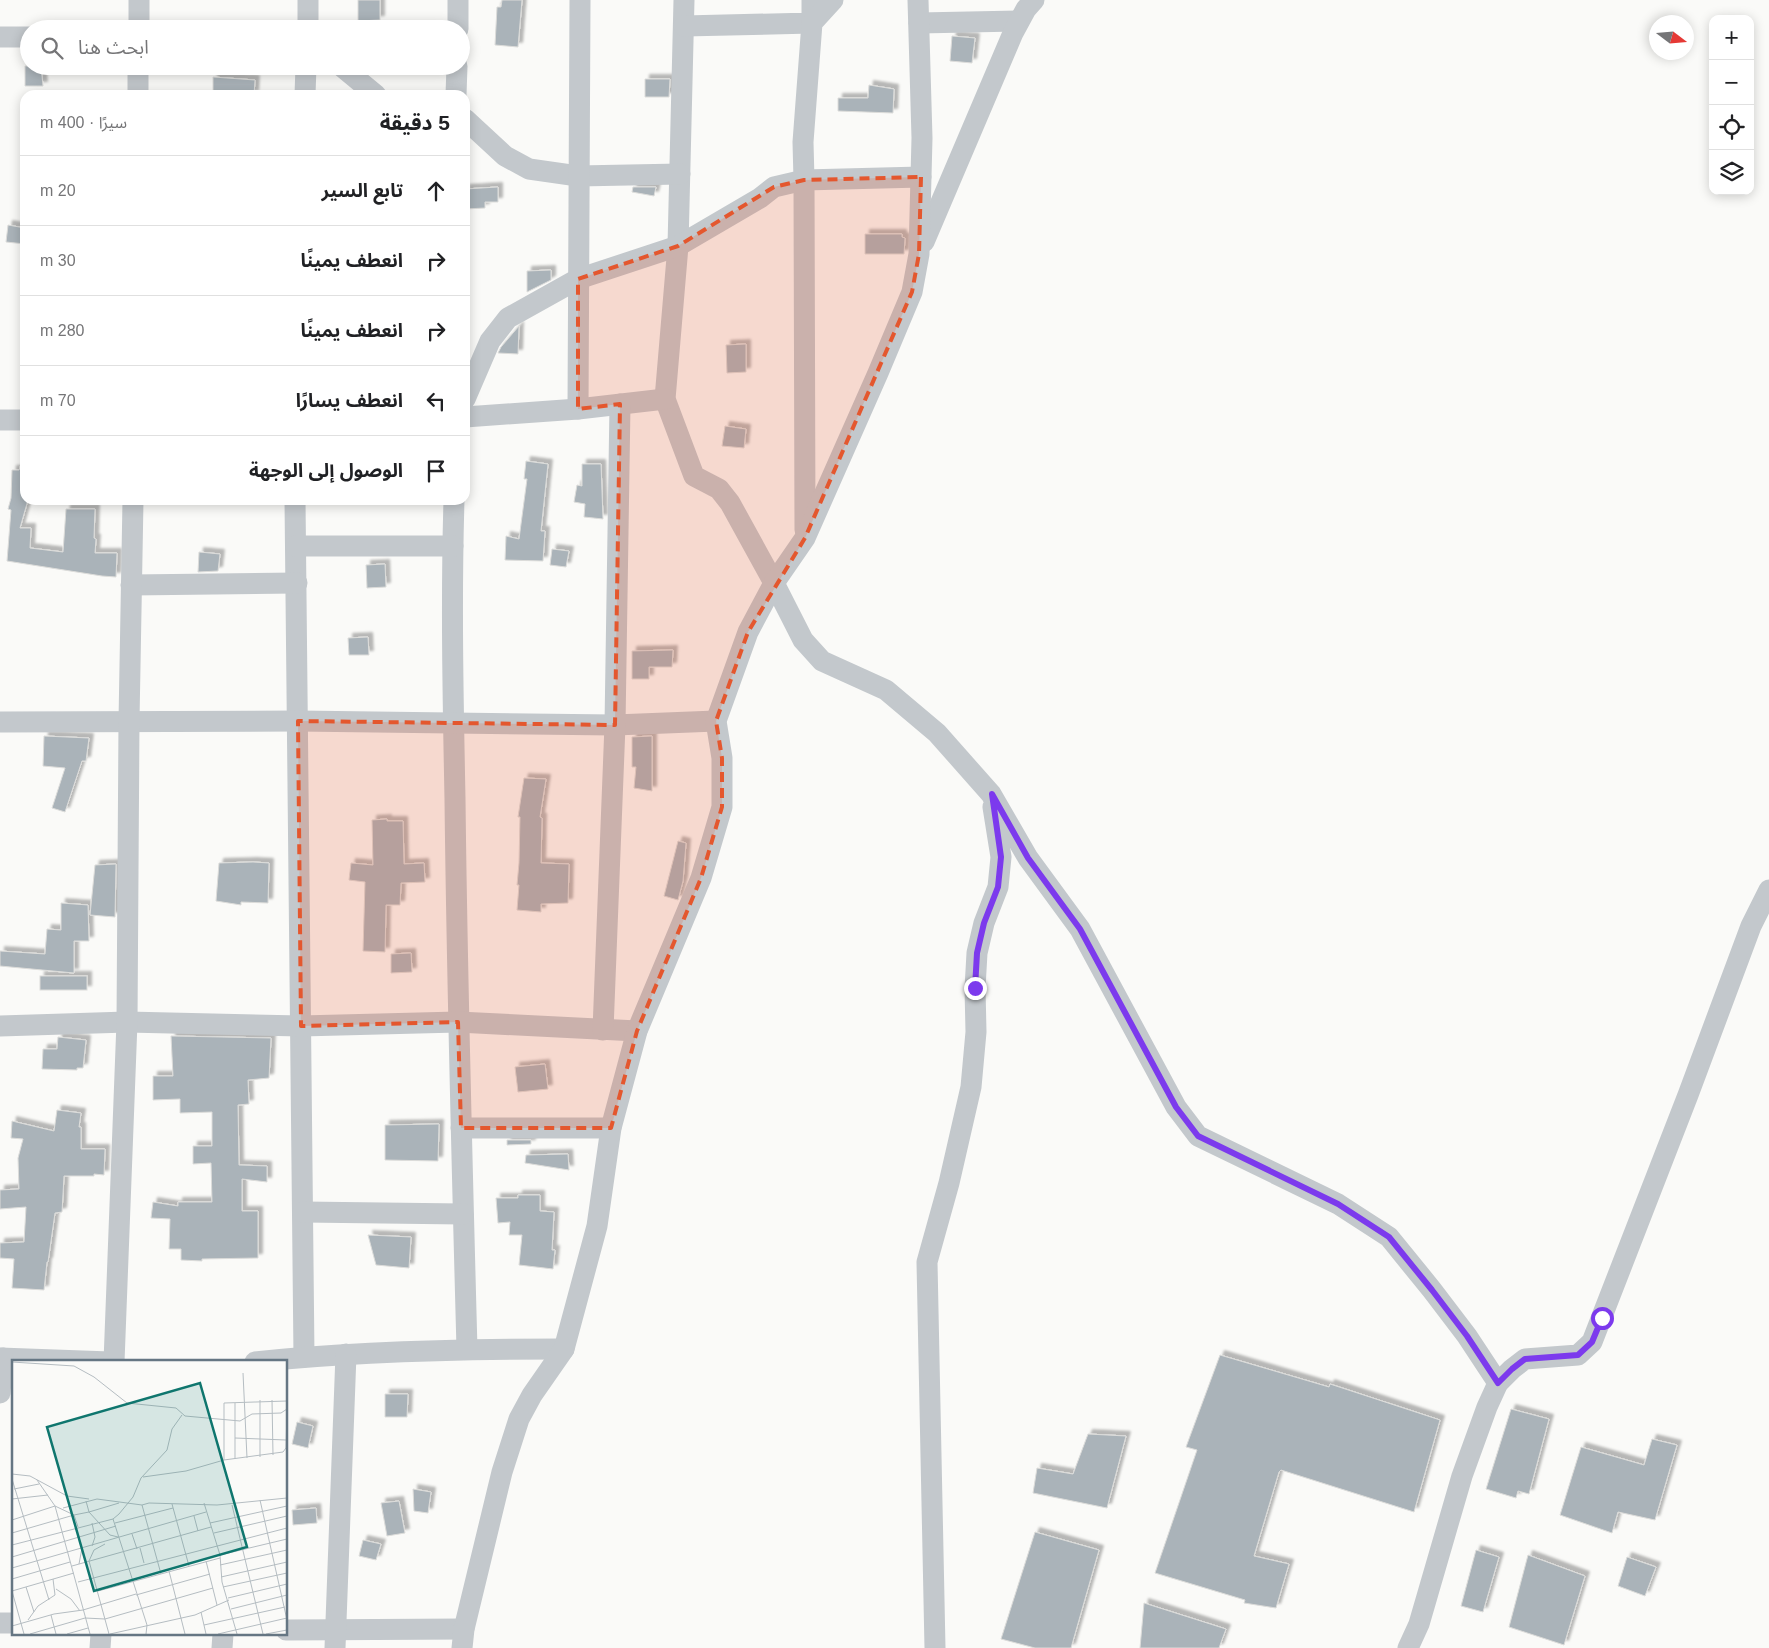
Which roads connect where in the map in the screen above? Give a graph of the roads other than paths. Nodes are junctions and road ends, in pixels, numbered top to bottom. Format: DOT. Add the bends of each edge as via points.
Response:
graph roads {
  1 [pos="139,0"];
  2 [pos="308,0"];
  3 [pos="580,0"];
  4 [pos="684,0"];
  5 [pos="812,0"];
  6 [pos="833,0"];
  7 [pos="918,0"];
  8 [pos="1034,0"];
  9 [pos="457,1"];
  10 [pos="139,20"];
  11 [pos="308,20"];
  12 [pos="458,20"];
  13 [pos="1019,21"];
  14 [pos="812,23"];
  15 [pos="918,23"];
  16 [pos="684,26"];
  17 [pos="20,37"];
  18 [pos="0,38"];
  19 [pos="138,75"];
  20 [pos="306,75"];
  21 [pos="352,75"];
  22 [pos="457,75"];
  23 [pos="138,90"];
  24 [pos="305,90"];
  25 [pos="370,90"];
  26 [pos="456,90"];
  27 [pos="470,124"];
  28 [pos="680,174"];
  29 [pos="578,176"];
  30 [pos="921,177"];
  31 [pos="804,180"];
  32 [pos="678,246"];
  33 [pos="919,254"];
  34 [pos="578,279"];
  35 [pos="470,387"];
  36 [pos="665,398"];
  37 [pos="620,404"];
  38 [pos="578,409"];
  39 [pos="470,417"];
  40 [pos="0,420"];
  41 [pos="20,420"];
  42 [pos="133,505"];
  43 [pos="295,505"];
  44 [pos="454,505"];
  45 [pos="805,538"];
  46 [pos="296,546"];
  47 [pos="453,546"];
  48 [pos="297,583"];
  49 [pos="774,583"];
  50 [pos="131,585"];
  51 [pos="129,721"];
  52 [pos="298,721"];
  53 [pos="716,721"];
  54 [pos="0,722"];
  55 [pos="454,722"];
  56 [pos="614,725"];
  57 [pos="992,794"];
  58 [pos="1769,890"];
  59 [pos="127,1022"];
  60 [pos="458,1022"];
  61 [pos="0,1026"];
  62 [pos="301,1026"];
  63 [pos="603,1030"];
  64 [pos="637,1032"];
  65 [pos="461,1128"];
  66 [pos="611,1128"];
  67 [pos="303,1212"];
  68 [pos="463,1214"];
  69 [pos="467,1348"];
  70 [pos="564,1349"];
  71 [pos="346,1354"];
  72 [pos="304,1357"];
  73 [pos="1,1358"];
  74 [pos="56,1360"];
  75 [pos="114,1360"];
  76 [pos="274,1360"];
  77 [pos="1498,1383"];
  78 [pos="0,1393"];
  79 [pos="288,1630"];
  80 [pos="336,1639"];
  81 [pos="463,1639"];
  82 [pos="935,1648"];
  83 [pos="1408,1648"];
  1 -- 10 [label="street"];
  2 -- 11 [label="street"];
  3 -- 29 [label="street"];
  4 -- 16 [label="street"];
  5 -- 14 [label="street"];
  6 -- 14 [label="street"];
  7 -- 15 [label="street"];
  8 -- 13 [label="street"];
  9 -- 12 [label="street"];
  13 -- 15 [label="street"];
  13 -- 33 [label="street"];
  14 -- 16 [label="street"];
  14 -- 31 [label="street" via="803,142"];
  15 -- 30 [label="street"];
  16 -- 28 [label="street"];
  17 -- 18 [label="street"];
  19 -- 23 [label="street"];
  20 -- 24 [label="street"];
  21 -- 25 [label="street"];
  22 -- 26 [label="street"];
  27 -- 29 [label="street" via="505,156 529,169"];
  28 -- 29 [label="street"];
  28 -- 32 [label="street"];
  29 -- 34 [label="street"];
  30 -- 31 [label="street"];
  30 -- 33 [label="street"];
  31 -- 32 [label="street" via="774,187"];
  31 -- 45 [label="street"];
  32 -- 34 [label="street"];
  32 -- 36 [label="street"];
  33 -- 45 [label="street" via="912,292"];
  34 -- 35 [label="street" via="508,318 490,341"];
  34 -- 38 [label="street"];
  36 -- 37 [label="street"];
  36 -- 49 [label="street" via="694,476 719,489 730,503"];
  37 -- 38 [label="street"];
  37 -- 56 [label="street"];
  38 -- 39 [label="street"];
  40 -- 41 [label="street"];
  42 -- 50 [label="street"];
  43 -- 46 [label="street"];
  44 -- 47 [label="street"];
  45 -- 49 [label="street"];
  46 -- 47 [label="street"];
  46 -- 48 [label="street"];
  47 -- 55 [label="street"];
  48 -- 50 [label="street"];
  48 -- 52 [label="street"];
  49 -- 53 [label="street" via="748,632"];
  49 -- 57 [label="street" via="803,640 822,661 886,690 937,733"];
  50 -- 51 [label="street"];
  51 -- 52 [label="street"];
  51 -- 54 [label="street"];
  51 -- 59 [label="street"];
  52 -- 55 [label="street"];
  52 -- 62 [label="street"];
  53 -- 56 [label="street"];
  53 -- 64 [label="street" via="722,758 722,807 701,878"];
  55 -- 56 [label="street"];
  55 -- 60 [label="street"];
  56 -- 63 [label="street"];
  57 -- 77 [label="street" via="1028,858 1080,929 1176,1107 1198,1136 1338,1204 1389,1237 1450,1313"];
  57 -- 82 [label="street" via="1001,857 998,887 977,953 976,1032 971,1086 928,1262"];
  58 -- 77 [label="street" via="1751,926 1592,1342 1578,1355 1525,1359"];
  59 -- 61 [label="street"];
  59 -- 62 [label="street"];
  59 -- 75 [label="street"];
  60 -- 62 [label="street"];
  60 -- 63 [label="street"];
  60 -- 65 [label="street"];
  62 -- 67 [label="street"];
  63 -- 64 [label="street"];
  64 -- 66 [label="street"];
  65 -- 66 [label="street"];
  65 -- 68 [label="street"];
  66 -- 70 [label="street" via="597,1226"];
  67 -- 68 [label="street"];
  67 -- 72 [label="street"];
  68 -- 69 [label="street"];
  69 -- 70 [label="street"];
  69 -- 71 [label="street"];
  70 -- 81 [label="street" via="519,1418 502,1472"];
  71 -- 72 [label="street"];
  71 -- 80 [label="street"];
  72 -- 76 [label="street"];
  73 -- 74 [label="street"];
  73 -- 78 [label="street"];
  77 -- 83 [label="street" via="1462,1476"];
  79 -- 80 [label="street"];
  80 -- 81 [label="street"];
}
